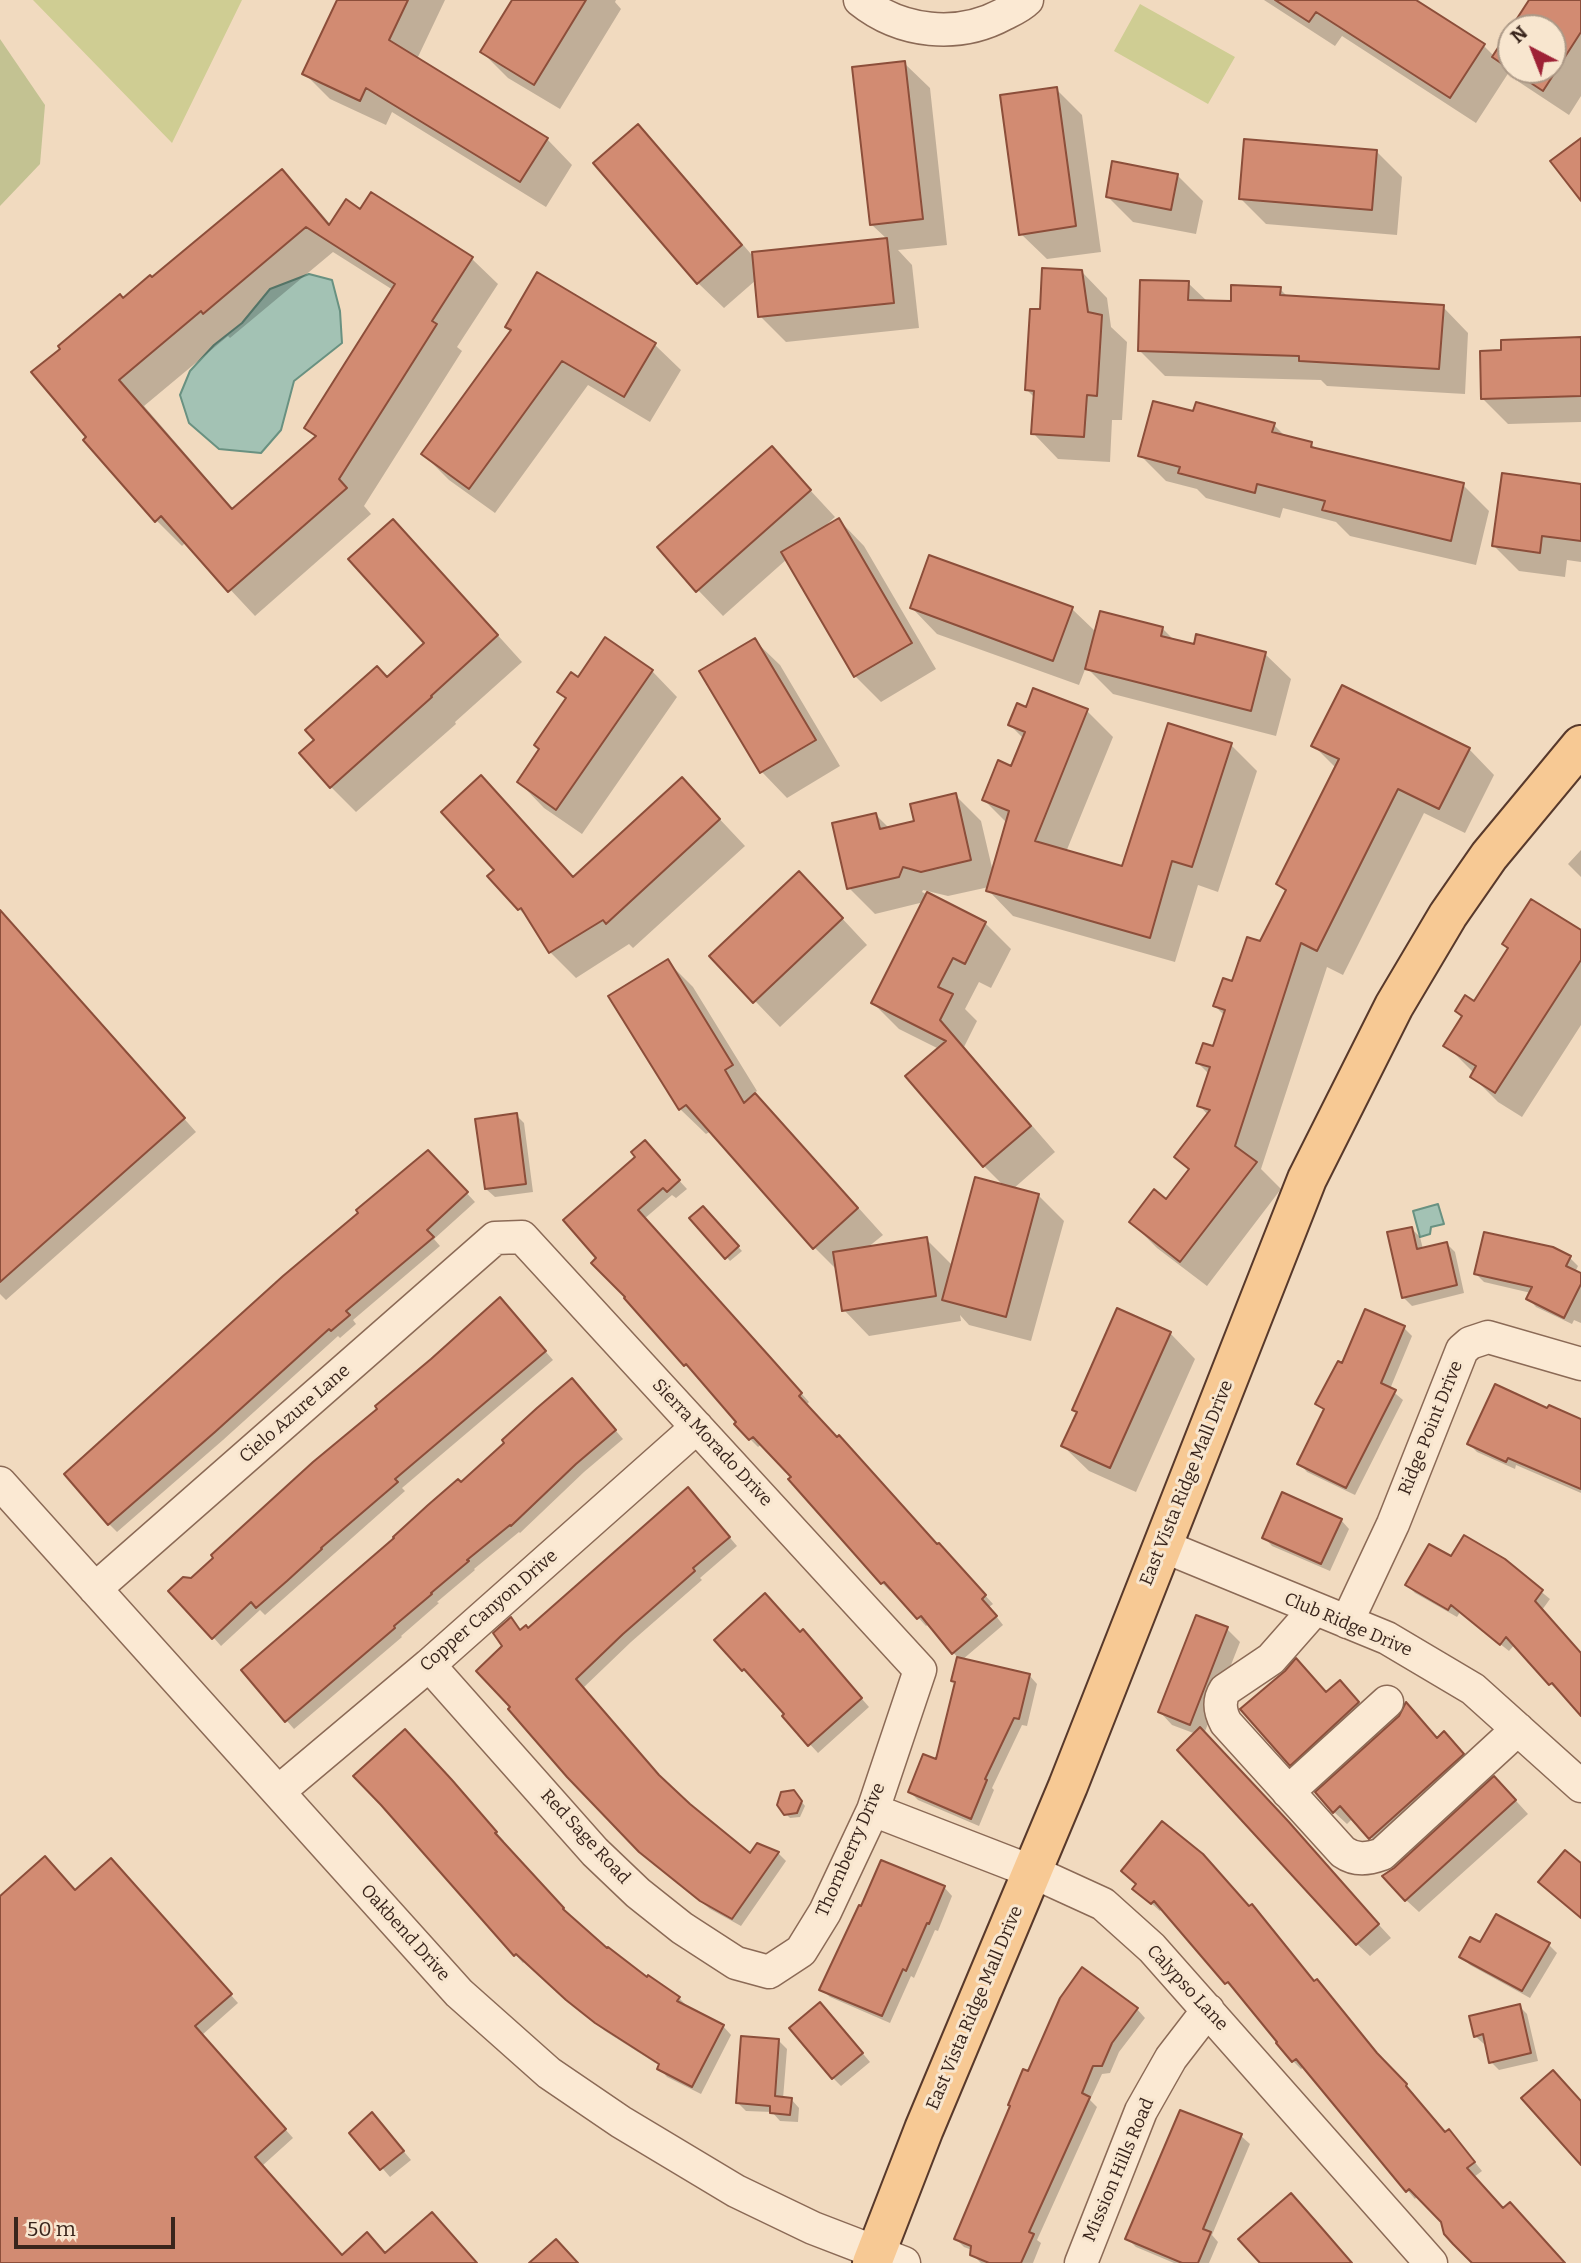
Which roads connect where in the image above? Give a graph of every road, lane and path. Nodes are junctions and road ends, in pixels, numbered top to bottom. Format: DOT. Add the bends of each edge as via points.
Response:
graph roads {
  1 [pos="860,0"];
  2 [pos="1027,0"];
  3 [pos="1581,745"];
  4 [pos="495,1238"];
  5 [pos="1581,1364"];
  6 [pos="697,1427"];
  7 [pos="0,1483"];
  8 [pos="1163,1546"];
  9 [pos="95,1589"];
  10 [pos="1315,1609"];
  11 [pos="1347,1622"];
  12 [pos="429,1665"];
  13 [pos="920,1670"];
  14 [pos="1387,1703"];
  15 [pos="1518,1730"];
  16 [pos="1581,1786"];
  17 [pos="278,1792"];
  18 [pos="1288,1792"];
  19 [pos="873,1810"];
  20 [pos="1033,1871"];
  21 [pos="769,1972"];
  22 [pos="1208,2010"];
  23 [pos="884,2259"];
  24 [pos="1081,2263"];
  25 [pos="1431,2263"];
  1 -- 2 [label="street" via="911,26 949,30 987,23"];
  3 -- 8 [label="main road, East Vista Ridge Mall Drive" via="1489,856 1394,1006 1307,1179"];
  4 -- 6 [label="street, Sierra Morado Drive" via="522,1237"];
  4 -- 9 [label="street, Cielo Azure Lane"];
  5 -- 11 [label="street, Ridge Point Drive" via="1488,1338 1462,1350 1393,1524"];
  6 -- 12 [label="street, Copper Canyon Drive"];
  6 -- 13 [label="street, Sierra Morado Drive"];
  7 -- 9 [label="street, Oakbend Drive"];
  8 -- 10 [label="street, Club Ridge Drive"];
  8 -- 20 [label="main road, East Vista Ridge Mall Drive"];
  9 -- 17 [label="street, Oakbend Drive"];
  10 -- 11 [label="street, Club Ridge Drive"];
  10 -- 18 [label="street" via="1271,1659 1221,1696 1226,1723"];
  11 -- 15 [label="street, Club Ridge Drive" via="1387,1638 1473,1689"];
  12 -- 17 [label="street, Copper Canyon Drive"];
  12 -- 21 [label="street, Red Sage Road" via="595,1852 638,1893 736,1963"];
  13 -- 19 [label="street, Thornberry Drive"];
  14 -- 18 [label="street"];
  15 -- 16 [label="street, Club Ridge Drive"];
  15 -- 18 [label="street" via="1382,1854 1366,1859 1343,1852"];
  17 -- 23 [label="street, Oakbend Drive" via="459,1993 548,2073 736,2191"];
  19 -- 20 [label="street, Calypso Lane"];
  19 -- 21 [label="street, Thornberry Drive" via="825,1912 801,1951"];
  20 -- 22 [label="street, Calypso Lane" via="1103,1904 1152,1948"];
  20 -- 23 [label="main road, East Vista Ridge Mall Drive" via="924,2129"];
  22 -- 24 [label="street, Mission Hills Road" via="1171,2058 1141,2111"];
  22 -- 25 [label="street, Calypso Lane"];
}
